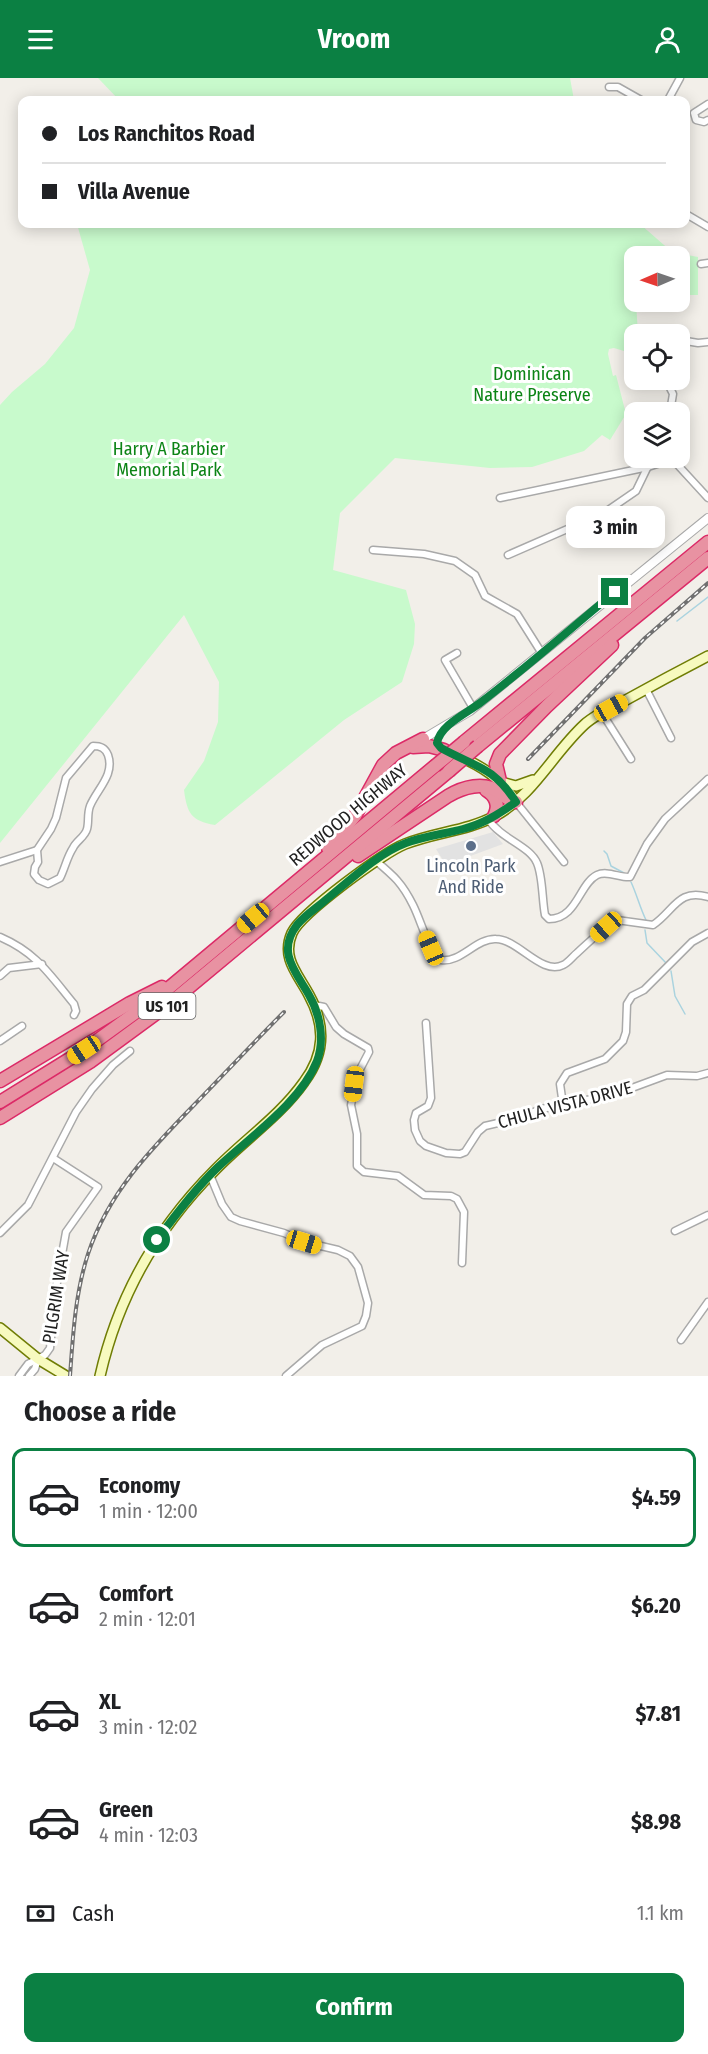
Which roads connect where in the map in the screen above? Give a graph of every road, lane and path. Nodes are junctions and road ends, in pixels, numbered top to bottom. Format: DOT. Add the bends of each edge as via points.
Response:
graph roads {
  1 [pos="680,78"];
  2 [pos="609,87"];
  3 [pos="634,96"];
  4 [pos="670,96"];
  5 [pos="708,104"];
  6 [pos="708,120"];
  7 [pos="690,216"];
  8 [pos="708,227"];
  9 [pos="690,342"];
  10 [pos="708,342"];
  11 [pos="643,468"];
  12 [pos="647,468"];
  13 [pos="682,468"];
  14 [pos="500,498"];
  15 [pos="708,498"];
  16 [pos="708,518"];
  17 [pos="708,542"];
  18 [pos="373,550"];
  19 [pos="508,555"];
  20 [pos="708,558"];
  21 [pos="645,610"];
  22 [pos="541,652"];
  23 [pos="457,653"];
  24 [pos="708,656"];
  25 [pos="646,689"];
  26 [pos="473,708"];
  27 [pos="602,713"];
  28 [pos="450,725"];
  29 [pos="671,738"];
  30 [pos="423,739"];
  31 [pos="405,748"];
  32 [pos="444,750"];
  33 [pos="631,759"];
  34 [pos="538,778"];
  35 [pos="708,779"];
  36 [pos="500,781"];
  37 [pos="480,787"];
  38 [pos="516,802"];
  39 [pos="491,818"];
  40 [pos="37,850"];
  41 [pos="376,861"];
  42 [pos="0,862"];
  43 [pos="564,862"];
  44 [pos="306,874"];
  45 [pos="321,878"];
  46 [pos="708,897"];
  47 [pos="708,933"];
  48 [pos="0,937"];
  49 [pos="42,964"];
  50 [pos="0,976"];
  51 [pos="183,977"];
  52 [pos="314,1005"];
  53 [pos="74,1015"];
  54 [pos="426,1023"];
  55 [pos="22,1026"];
  56 [pos="0,1041"];
  57 [pos="130,1052"];
  58 [pos="708,1073"];
  59 [pos="0,1079"];
  60 [pos="0,1102"];
  61 [pos="566,1106"];
  62 [pos="0,1118"];
  63 [pos="53,1158"];
  64 [pos="210,1175"];
  65 [pos="708,1215"];
  66 [pos="675,1231"];
  67 [pos="0,1233"];
  68 [pos="462,1263"];
  69 [pos="708,1302"];
  70 [pos="0,1328"];
  71 [pos="681,1340"];
  72 [pos="38,1359"];
  73 [pos="62,1375"];
  74 [pos="19,1376"];
  75 [pos="29,1376"];
  76 [pos="100,1376"];
  77 [pos="286,1376"];
  1 -- 4 [label="street"];
  2 -- 3 [label="street" via="618,87"];
  5 -- 6 [label="street" via="694,113 696,120"];
  7 -- 8 [label="street"];
  9 -- 10 [label="street"];
  11 -- 14 [label="street"];
  12 -- 19 [label="street" via="636,490 604,513"];
  13 -- 15 [label="street"];
  16 -- 22 [label="street"];
  17 -- 44 [label="highway, REDWOOD HIGHWAY / US 101, bridge"];
  18 -- 22 [label="street" via="455,561 475,575 485,596 517,614"];
  20 -- 21 [label="highway, REDWOOD HIGHWAY / US 101"];
  21 -- 36 [label="highway" via="500,754 496,764"];
  21 -- 45 [label="highway, REDWOOD HIGHWAY / US 101, bridge"];
  22 -- 26 [label="street"];
  23 -- 26 [label="street" via="445,660"];
  24 -- 25 [label="main road"];
  25 -- 27 [label="main road"];
  25 -- 29 [label="street"];
  26 -- 28 [label="street"];
  27 -- 33 [label="street"];
  27 -- 34 [label="main road" via="586,722"];
  28 -- 30 [label="street"];
  28 -- 32 [label="street" via="437,741"];
  30 -- 31 [label="highway"];
  31 -- 32 [label="highway" via="429,746"];
  31 -- 44 [label="highway" via="380,769 354,816"];
  32 -- 36 [label="main road" via="481,766"];
  34 -- 36 [label="main road" via="516,786"];
  34 -- 38 [label="main road"];
  35 -- 39 [label="street" via="658,828 630,877 597,875 557,919 545,915 536,861 499,833"];
  36 -- 38 [label="main road"];
  37 -- 38 [label="highway"];
  37 -- 39 [label="highway" via="495,798 497,807"];
  37 -- 45 [label="highway" via="456,791"];
  38 -- 39 [label="main road"];
  38 -- 43 [label="street"];
  39 -- 41 [label="main road" via="403,844"];
  40 -- 40 [label="street" via="56,818 66,778 88,750 100,746 107,753 110,769 88,811 86,832 74,845 55,882 48,884 35,876"];
  40 -- 42 [label="street"];
  41 -- 46 [label="street" via="398,880 431,948 441,960 448,961 485,940 497,938 550,966 562,966 617,920 653,925 681,898 696,894"];
  41 -- 52 [label="main road" via="294,929 289,959"];
  44 -- 51 [label="highway, REDWOOD HIGHWAY / US 101"];
  45 -- 62 [label="highway, REDWOOD HIGHWAY / US 101" via="130,1034"];
  47 -- 61 [label="street" via="692,942 644,990 632,996 627,1004 623,1041 604,1059 567,1074 560,1084"];
  48 -- 49 [label="street"];
  49 -- 50 [label="street" via="9,968"];
  49 -- 53 [label="street" via="74,1004"];
  51 -- 59 [label="highway"];
  51 -- 60 [label="highway, REDWOOD HIGHWAY / US 101" via="98,1041"];
  52 -- 64 [label="main road" via="321,1038 311,1072 283,1107"];
  52 -- 68 [label="street" via="324,1007 336,1027 368,1048 351,1105 357,1134 357,1166 364,1172 398,1176 424,1195 457,1199 464,1212"];
  54 -- 61 [label="street, CHULA VISTA DRIVE" via="431,1098 428,1106 416,1113 413,1125 426,1146 460,1154 485,1126 524,1118 540,1109"];
  55 -- 56 [label="street"];
  57 -- 63 [label="street" via="92,1089"];
  58 -- 61 [label="street, CHULA VISTA DRIVE" via="667,1075"];
  63 -- 67 [label="street" via="28,1205"];
  63 -- 72 [label="street, PILGRIM WAY" via="98,1187 66,1232 50,1348"];
  64 -- 76 [label="main road" via="175,1215 136,1275"];
  64 -- 77 [label="street" via="231,1217 338,1250 350,1256 358,1267 368,1304 362,1326 322,1345"];
  65 -- 66 [label="street"];
  69 -- 71 [label="street"];
  70 -- 72 [label="main road"];
  72 -- 73 [label="main road"];
  72 -- 74 [label="street"];
  72 -- 75 [label="street"];
}
